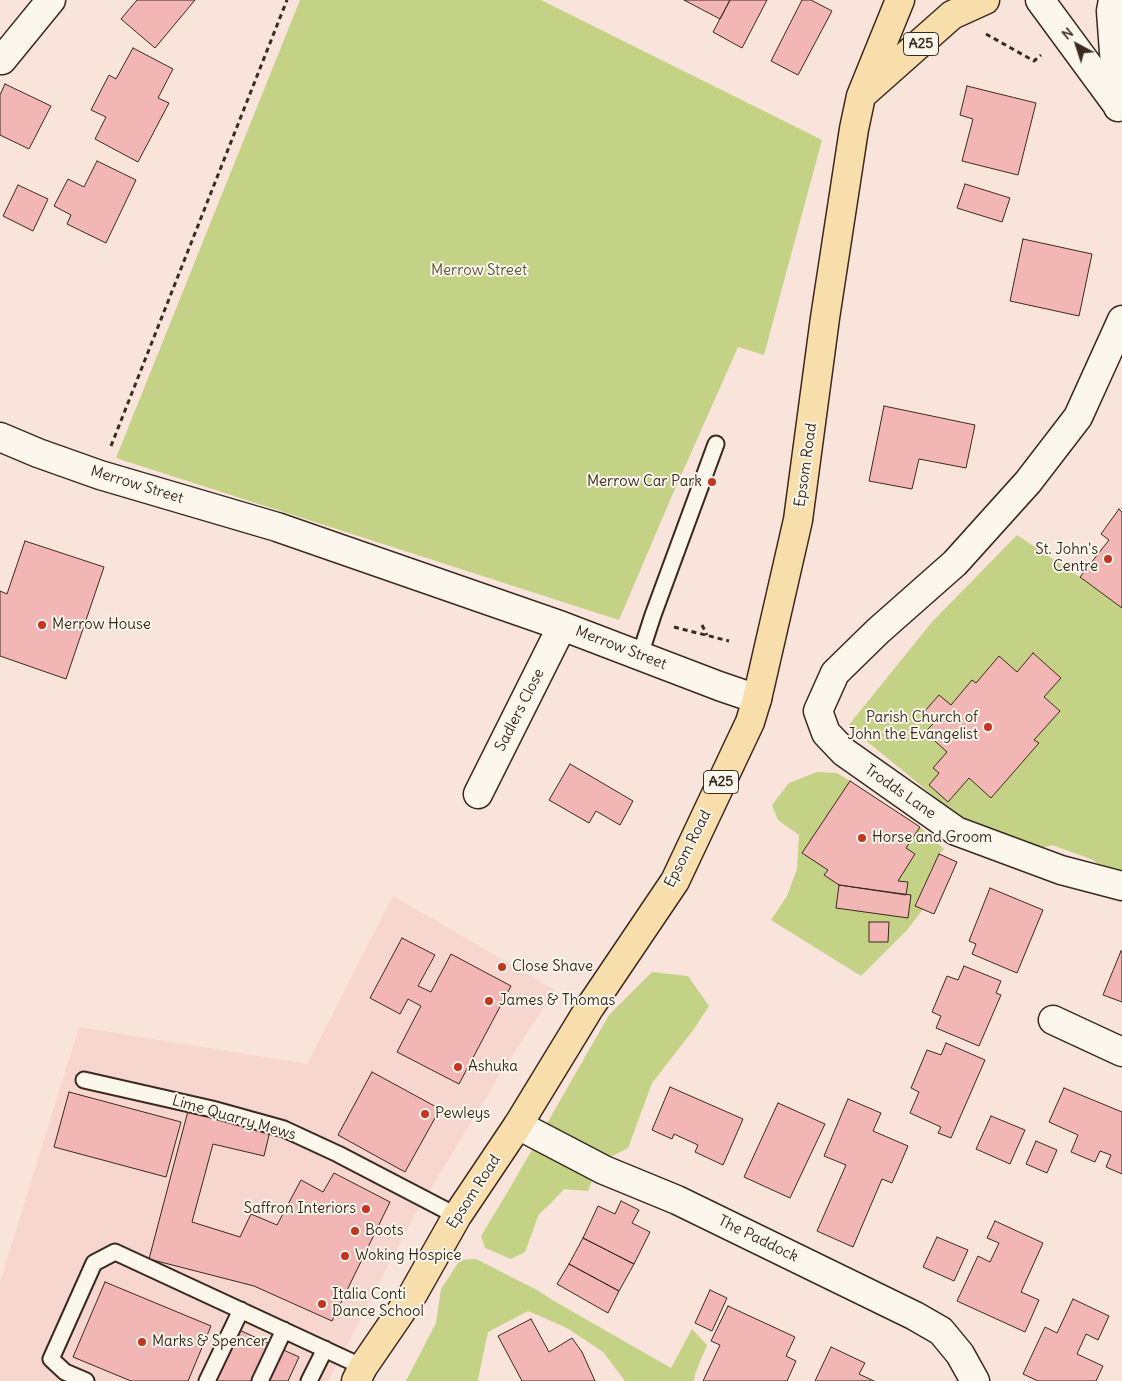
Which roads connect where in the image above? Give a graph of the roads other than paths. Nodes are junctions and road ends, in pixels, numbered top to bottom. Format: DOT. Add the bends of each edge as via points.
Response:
graph roads {
  1 [pos="51,0"];
  2 [pos="900,0"];
  3 [pos="985,0"];
  4 [pos="1040,0"];
  5 [pos="1113,0"];
  6 [pos="2,60"];
  7 [pos="861,96"];
  8 [pos="1120,114"];
  9 [pos="1122,320"];
  10 [pos="0,436"];
  11 [pos="716,444"];
  12 [pos="562,626"];
  13 [pos="640,655"];
  14 [pos="757,699"];
  15 [pos="478,794"];
  16 [pos="1122,886"];
  17 [pos="1053,1020"];
  18 [pos="1122,1052"];
  19 [pos="84,1080"];
  20 [pos="518,1125"];
  21 [pos="457,1216"];
  22 [pos="241,1310"];
  23 [pos="284,1330"];
  24 [pos="325,1349"];
  25 [pos="360,1374"];
  26 [pos="86,1381"];
  27 [pos="207,1381"];
  28 [pos="260,1381"];
  29 [pos="309,1381"];
  30 [pos="975,1381"];
  1 -- 6 [label="street"];
  2 -- 7 [label="main road, Epsom Road / A25"];
  3 -- 7 [label="main road, A25" via="952,15"];
  4 -- 8 [label="street"];
  5 -- 8 [label="street" via="1111,11"];
  7 -- 14 [label="main road, Epsom Road / A25" via="825,318 798,520"];
  9 -- 16 [label="street, Trodds Lane" via="1078,417 1028,482 955,563 835,673 818,710 826,733 844,752 956,832 1062,870"];
  10 -- 12 [label="street, Merrow Street" via="100,475 277,527"];
  11 -- 13 [label="lane"];
  12 -- 13 [label="street, Merrow Street"];
  12 -- 15 [label="street, Sadlers Close"];
  13 -- 14 [label="street, Merrow Street"];
  14 -- 20 [label="main road, Epsom Road / A25" via="750,722 675,881 590,1007"];
  17 -- 18 [label="street"];
  19 -- 21 [label="lane, Lime Quarry Mews" via="284,1129"];
  20 -- 21 [label="main road, Epsom Road / A25"];
  20 -- 30 [label="street, The Paddock" via="604,1170 677,1200 942,1331"];
  21 -- 25 [label="main road, Epsom Road / A25" via="413,1294"];
  22 -- 23 [label="lane"];
  22 -- 26 [label="lane" via="115,1252 94,1264 51,1359 65,1372"];
  22 -- 27 [label="lane"];
  23 -- 24 [label="lane"];
  23 -- 28 [label="lane"];
  24 -- 25 [label="lane"];
  24 -- 29 [label="lane"];
}
